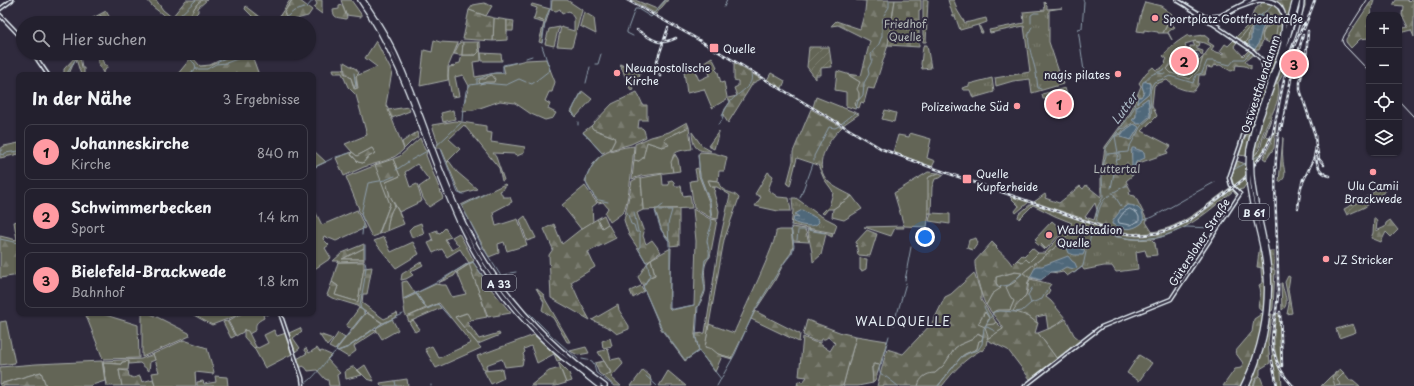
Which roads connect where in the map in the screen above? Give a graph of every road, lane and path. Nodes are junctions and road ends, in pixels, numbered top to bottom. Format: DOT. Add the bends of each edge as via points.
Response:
graph roads {
  1 [pos="12,0"];
  2 [pos="360,0"];
  3 [pos="363,0"];
  4 [pos="1177,0"];
  5 [pos="1251,0"];
  6 [pos="1260,0"];
  7 [pos="1302,0"];
  8 [pos="1296,1"];
  9 [pos="1246,2"];
  10 [pos="1188,7"];
  11 [pos="0,9"];
  12 [pos="0,15"];
  13 [pos="1221,15"];
  14 [pos="1205,17"];
  15 [pos="1219,18"];
  16 [pos="1211,22"];
  17 [pos="1218,27"];
  18 [pos="1223,30"];
  19 [pos="16,32"];
  20 [pos="38,60"];
  21 [pos="46,72"];
  22 [pos="1271,79"];
  23 [pos="1272,86"];
  24 [pos="432,149"];
  25 [pos="1250,150"];
  26 [pos="1268,273"];
  27 [pos="281,316"];
  28 [pos="303,386"];
  29 [pos="599,386"];
  30 [pos="604,386"];
  31 [pos="1025,386"];
  32 [pos="1243,386"];
  33 [pos="1247,386"];
  1 -- 11 [label="main road"];
  2 -- 24 [label="highway, A 33" via="395,60"];
  3 -- 24 [label="highway, A 33" via="398,59"];
  4 -- 10 [label="main road"];
  5 -- 9 [label="highway"];
  6 -- 15 [label="main road"];
  6 -- 22 [label="highway, B 61" via="1277,4 1284,18 1282,41"];
  7 -- 23 [label="highway" via="1289,46"];
  8 -- 22 [label="highway, Ostwestfalendamm / B 61"];
  8 -- 23 [label="highway, Ostwestfalendamm / B 61" via="1283,56"];
  9 -- 13 [label="main road"];
  10 -- 14 [label="main road"];
  10 -- 16 [label="main road"];
  12 -- 19 [label="main road"];
  13 -- 14 [label="main road"];
  13 -- 16 [label="main road"];
  14 -- 16 [label="main road"];
  15 -- 16 [label="main road"];
  15 -- 17 [label="main road" via="1216,22"];
  16 -- 17 [label="main road"];
  16 -- 18 [label="main road"];
  17 -- 18 [label="main road"];
  18 -- 31 [label="main road, Gütersloher Straße" via="1259,55 1264,68 1263,79 1229,178 1231,185 1240,194 1171,299 1101,327"];
  20 -- 21 [label="main road"];
  22 -- 25 [label="highway, Ostwestfalendamm / B 61" via="1254,127"];
  23 -- 25 [label="highway, Ostwestfalendamm / B 61"];
  24 -- 29 [label="highway, A 33" via="462,228 493,281 511,305 542,337"];
  24 -- 30 [label="highway, A 33" via="456,209 495,278 511,300 547,338"];
  25 -- 26 [label="highway, Ostwestfalendamm / B 61, bridge" via="1249,188"];
  26 -- 32 [label="highway, Ostwestfalendamm / B 61" via="1261,337"];
  26 -- 33 [label="highway, Ostwestfalendamm / B 61" via="1266,331"];
  27 -- 28 [label="main road"];
}
